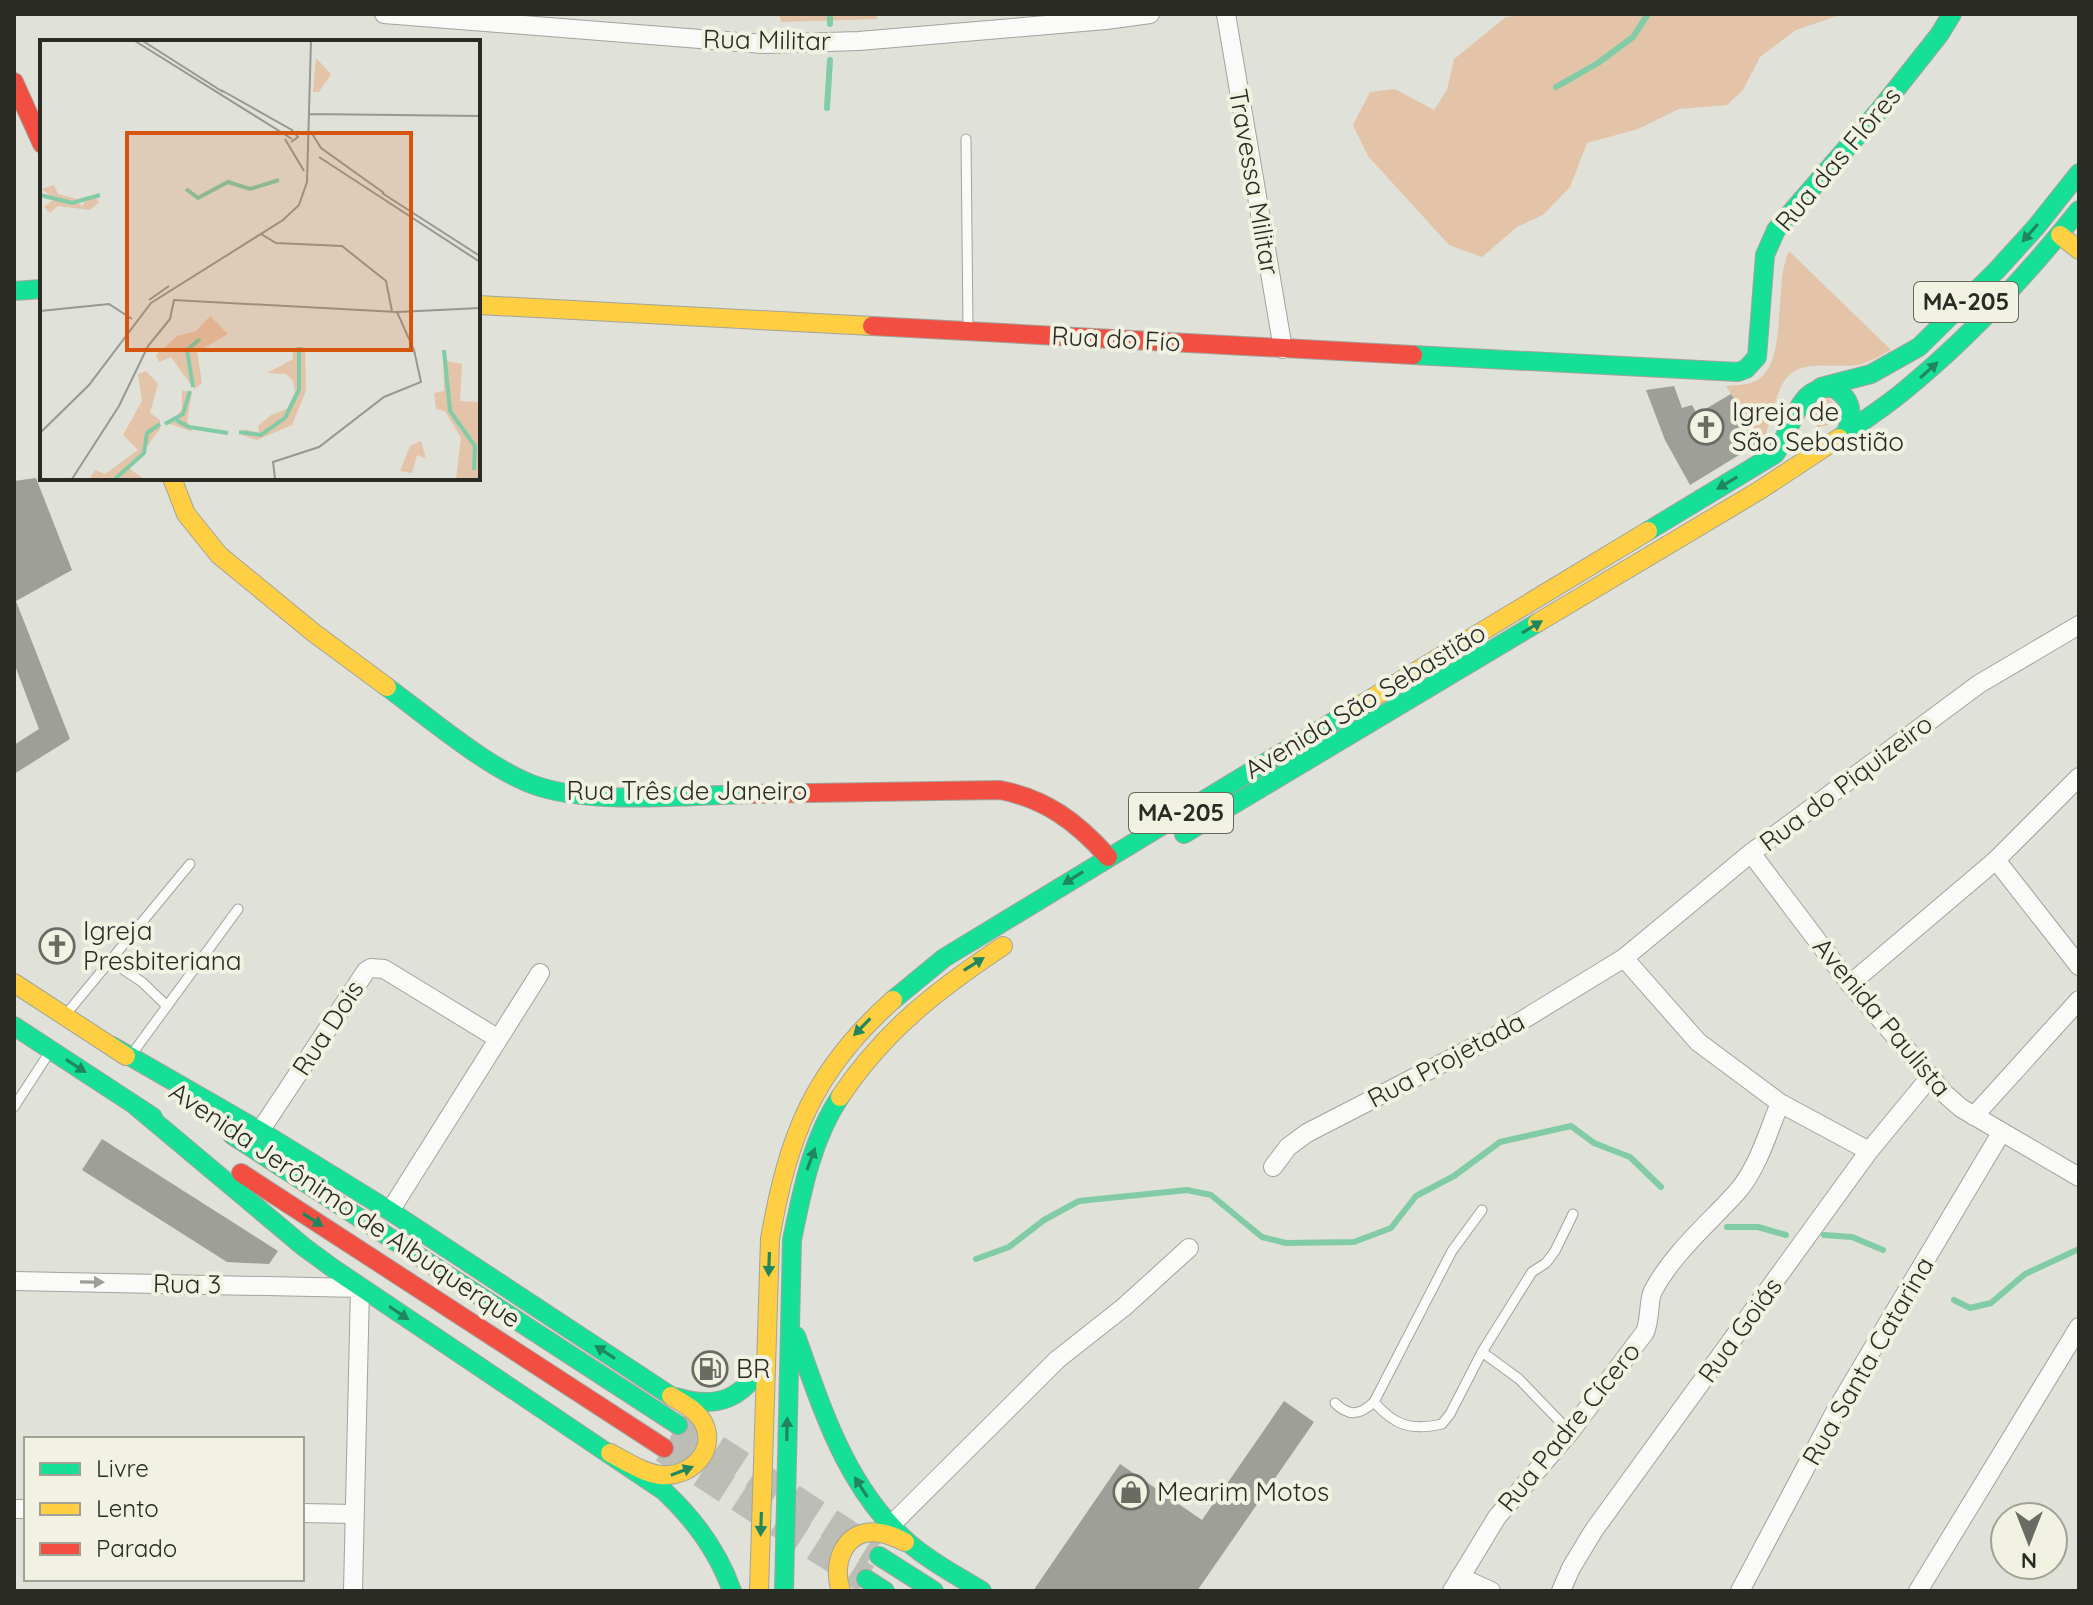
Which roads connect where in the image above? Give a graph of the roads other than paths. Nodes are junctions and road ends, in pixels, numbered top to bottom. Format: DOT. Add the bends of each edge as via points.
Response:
graph roads {
  1 [pos="384,14"];
  2 [pos="1150,14"];
  3 [pos="1226,14"];
  4 [pos="1952,14"];
  5 [pos="14,82"];
  6 [pos="966,139"];
  7 [pos="40,140"];
  8 [pos="2079,173"];
  9 [pos="2079,210"];
  10 [pos="2060,235"];
  11 [pos="2079,250"];
  12 [pos="40,289"];
  13 [pos="14,291"];
  14 [pos="480,305"];
  15 [pos="968,331"];
  16 [pos="1283,349"];
  17 [pos="1753,364"];
  18 [pos="1821,387"];
  19 [pos="1798,410"];
  20 [pos="1842,436"];
  21 [pos="173,480"];
  22 [pos="2079,625"];
  23 [pos="2079,777"];
  24 [pos="1751,853"];
  25 [pos="1108,857"];
  26 [pos="1996,860"];
  27 [pos="190,864"];
  28 [pos="1072,902"];
  29 [pos="238,909"];
  30 [pos="1021,934"];
  31 [pos="1624,958"];
  32 [pos="109,960"];
  33 [pos="2079,966"];
  34 [pos="540,973"];
  35 [pos="14,983"];
  36 [pos="1850,984"];
  37 [pos="2079,1000"];
  38 [pos="167,1006"];
  39 [pos="65,1016"];
  40 [pos="14,1026"];
  41 [pos="497,1038"];
  42 [pos="112,1046"];
  43 [pos="51,1050"];
  44 [pos="130,1056"];
  45 [pos="1931,1076"];
  46 [pos="1780,1103"];
  47 [pos="14,1107"];
  48 [pos="137,1107"];
  49 [pos="1974,1116"];
  50 [pos="260,1131"];
  51 [pos="2001,1133"];
  52 [pos="1869,1151"];
  53 [pos="1273,1167"];
  54 [pos="2079,1177"];
  55 [pos="1482,1210"];
  56 [pos="390,1211"];
  57 [pos="1573,1214"];
  58 [pos="1189,1248"];
  59 [pos="14,1281"];
  60 [pos="360,1288"];
  61 [pos="790,1318"];
  62 [pos="2079,1327"];
  63 [pos="1482,1352"];
  64 [pos="766,1362"];
  65 [pos="670,1395"];
  66 [pos="1374,1402"];
  67 [pos="1335,1403"];
  68 [pos="678,1425"];
  69 [pos="1570,1432"];
  70 [pos="664,1448"];
  71 [pos="610,1453"];
  72 [pos="304,1513"];
  73 [pos="354,1514"];
  74 [pos="891,1525"];
  75 [pos="910,1544"];
  76 [pos="879,1556"];
  77 [pos="866,1579"];
  78 [pos="1456,1584"];
  79 [pos="353,1591"];
  80 [pos="732,1591"];
  81 [pos="759,1591"];
  82 [pos="784,1591"];
  83 [pos="841,1591"];
  84 [pos="885,1591"];
  85 [pos="934,1591"];
  86 [pos="982,1591"];
  87 [pos="1491,1591"];
  88 [pos="1561,1591"];
  89 [pos="1740,1591"];
  90 [pos="1918,1591"];
  1 -- 2 [label="street, Rua Militar" via="763,44 859,41"];
  3 -- 16 [label="street, Travessa Militar"];
  4 -- 17 [label="main road, Rua das Flôres" via="1882,107 1776,230 1765,255 1759,349"];
  5 -- 7 [label="main road"];
  6 -- 15 [label="lane"];
  8 -- 18 [label="main road, MA-205, one-way" via="1997,270 1919,347 1871,374"];
  9 -- 10 [label="main road, Avenida São Sebastião / MA-205"];
  10 -- 11 [label="main road"];
  20 -- 10 [label="main road, Avenida São Sebastião / MA-205, one-way" via="1910,387 1956,345"];
  12 -- 13 [label="main road"];
  14 -- 15 [label="main road, Rua do Fio"];
  15 -- 16 [label="main road, Rua do Fio"];
  16 -- 17 [label="main road, Rua do Fio" via="1738,372"];
  18 -- 19 [label="main road" via="1806,395"];
  18 -- 20 [label="main road" via="1838,390 1850,402 1852,419"];
  19 -- 20 [label="main road" via="1801,427 1814,439"];
  19 -- 25 [label="main road, Avenida São Sebastião / MA-205, one-way" via="1786,441 1766,460"];
  28 -- 20 [label="main road, Avenida São Sebastião / MA-205, one-way"];
  21 -- 25 [label="main road, Rua Três de Janeiro" via="186,514 219,555 314,633 507,773 538,787 574,795 622,796 1017,792 1067,815"];
  22 -- 24 [label="street, Rua do Piquizeiro" via="1979,684"];
  23 -- 26 [label="street"];
  24 -- 31 [label="street, Rua do Piquizeiro"];
  24 -- 36 [label="street, Avenida Paulista"];
  25 -- 64 [label="main road, Avenida São Sebastião / MA-205, one-way" via="912,982 850,1039 826,1072 805,1108 776,1195"];
  26 -- 33 [label="street"];
  26 -- 36 [label="street"];
  27 -- 32 [label="lane"];
  29 -- 38 [label="lane"];
  61 -- 30 [label="main road, one-way" via="798,1197 830,1112 856,1070 917,1005"];
  31 -- 46 [label="street" via="1698,1042"];
  31 -- 53 [label="street, Rua Projetada" via="1503,1032 1307,1133"];
  32 -- 38 [label="lane"];
  32 -- 39 [label="lane"];
  34 -- 41 [label="street"];
  35 -- 39 [label="main road, Avenida Jerônimo de Albuquerque"];
  36 -- 45 [label="street, Avenida Paulista"];
  37 -- 49 [label="street"];
  38 -- 44 [label="lane"];
  39 -- 42 [label="main road, Avenida Jerônimo de Albuquerque"];
  40 -- 43 [label="main road, Avenida Jerônimo de Albuquerque"];
  41 -- 50 [label="street, Rua Dois" via="384,969 371,968"];
  41 -- 56 [label="street"];
  42 -- 44 [label="main road"];
  42 -- 68 [label="main road, Avenida Jerônimo de Albuquerque" via="260,1155"];
  43 -- 47 [label="lane"];
  43 -- 48 [label="main road, Avenida Jerônimo de Albuquerque, one-way"];
  44 -- 50 [label="main road"];
  45 -- 49 [label="street, Avenida Paulista"];
  45 -- 52 [label="street, Rua Goiás"];
  46 -- 52 [label="street"];
  46 -- 69 [label="street, Rua Padre Cícero" via="1739,1189 1651,1293 1645,1332"];
  48 -- 60 [label="main road"];
  48 -- 70 [label="main road, Avenida Jerônimo de Albuquerque, one-way"];
  49 -- 51 [label="street, Avenida Paulista"];
  50 -- 56 [label="main road"];
  51 -- 54 [label="street, Avenida Paulista"];
  51 -- 89 [label="street, Rua Santa Catarina" via="1835,1412"];
  52 -- 88 [label="street, Rua Goiás" via="1594,1530"];
  55 -- 66 [label="lane" via="1452,1251"];
  65 -- 56 [label="main road, one-way"];
  57 -- 63 [label="lane" via="1555,1251 1532,1272"];
  58 -- 74 [label="street" via="1058,1359"];
  59 -- 60 [label="street, Rua 3, one-way"];
  60 -- 71 [label="main road, one-way"];
  60 -- 73 [label="street"];
  74 -- 61 [label="main road, one-way" via="871,1503 843,1455"];
  82 -- 61 [label="main road, one-way"];
  62 -- 90 [label="street"];
  63 -- 66 [label="lane" via="1442,1424 1406,1427 1387,1418"];
  63 -- 69 [label="lane" via="1519,1379"];
  64 -- 65 [label="main road" via="750,1385 728,1399 697,1404"];
  64 -- 81 [label="main road, Avenida São Sebastião, one-way"];
  71 -- 65 [label="main road, one-way" via="663,1476 699,1462 706,1427"];
  66 -- 67 [label="lane" via="1354,1414"];
  69 -- 78 [label="street, Rua Padre Cícero" via="1497,1517"];
  71 -- 80 [label="main road" via="664,1491 697,1525 722,1561"];
  72 -- 73 [label="street"];
  73 -- 79 [label="street"];
  74 -- 75 [label="main road"];
  75 -- 83 [label="main road" via="877,1532 852,1539 836,1563"];
  75 -- 86 [label="main road"];
  76 -- 85 [label="main road"];
  77 -- 84 [label="main road"];
  78 -- 87 [label="street"];
}
